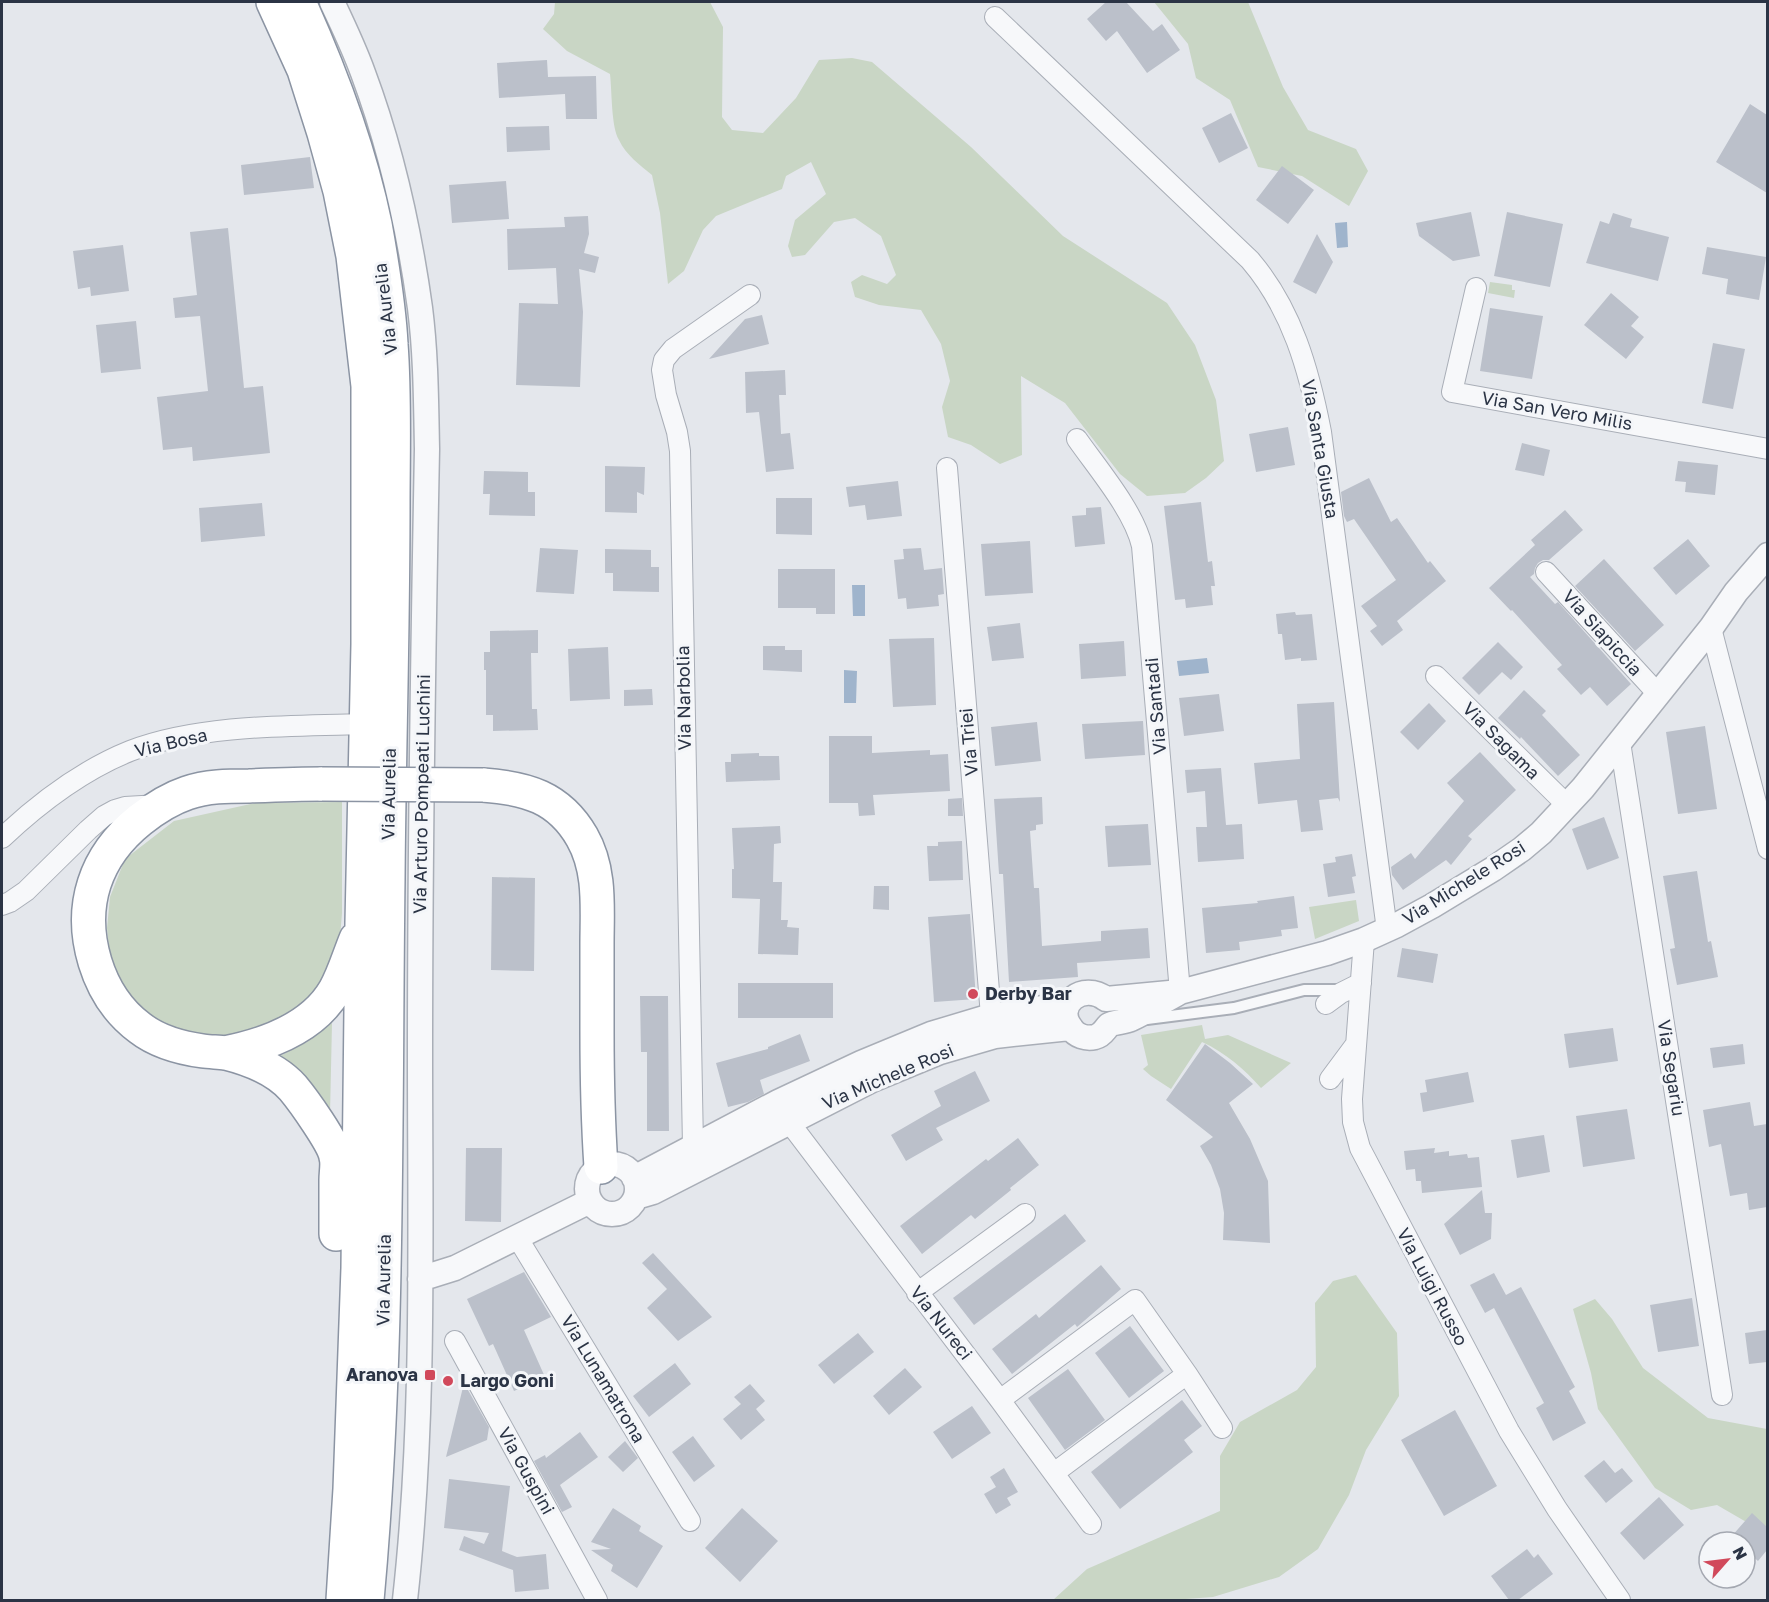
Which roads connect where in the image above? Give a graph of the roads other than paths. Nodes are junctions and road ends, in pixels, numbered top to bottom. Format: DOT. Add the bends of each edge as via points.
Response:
graph roads {
  1 [pos="273,2"];
  2 [pos="299,2"];
  3 [pos="332,2"];
  4 [pos="995,17"];
  5 [pos="1476,288"];
  6 [pos="750,295"];
  7 [pos="1077,439"];
  8 [pos="1767,449"];
  9 [pos="947,468"];
  10 [pos="1767,555"];
  11 [pos="1546,572"];
  12 [pos="1711,628"];
  13 [pos="1436,676"];
  14 [pos="1658,694"];
  15 [pos="367,724"];
  16 [pos="1620,742"];
  17 [pos="161,805"];
  18 [pos="1567,806"];
  19 [pos="2,838"];
  20 [pos="1767,849"];
  21 [pos="2,905"];
  22 [pos="362,923"];
  23 [pos="1387,930"];
  24 [pos="1364,940"];
  25 [pos="1354,987"];
  26 [pos="1180,992"];
  27 [pos="1106,999"];
  28 [pos="1326,1004"];
  29 [pos="991,1016"];
  30 [pos="1069,1016"];
  31 [pos="1115,1023"];
  32 [pos="1356,1044"];
  33 [pos="225,1053"];
  34 [pos="1330,1079"];
  35 [pos="789,1122"];
  36 [pos="693,1146"];
  37 [pos="336,1156"];
  38 [pos="601,1167"];
  39 [pos="635,1187"];
  40 [pos="590,1201"];
  41 [pos="1025,1214"];
  42 [pos="517,1237"];
  43 [pos="420,1280"];
  44 [pos="917,1293"];
  45 [pos="455,1341"];
  46 [pos="1186,1374"];
  47 [pos="1722,1395"];
  48 [pos="1000,1400"];
  49 [pos="1222,1428"];
  50 [pos="1054,1473"];
  51 [pos="690,1521"];
  52 [pos="1091,1524"];
  53 [pos="325,1600"];
  54 [pos="343,1600"];
  55 [pos="368,1600"];
  56 [pos="405,1600"];
  57 [pos="597,1600"];
  58 [pos="1620,1600"];
  1 -- 15 [label="highway, Via Aurelia" via="304,70 324,133 347,223 358,288 368,386"];
  2 -- 55 [label="highway, Via Aurelia" via="336,92 363,173 385,282 392,361 384,1292"];
  3 -- 43 [label="street, Via Arturo Pompeati Luchini" via="372,97 400,201 420,310 426,380"];
  4 -- 23 [label="street, Via Santa Giusta" via="1250,260 1289,321 1305,363 1321,432"];
  5 -- 8 [label="street, Via San Vero Milis" via="1452,392"];
  6 -- 36 [label="street, Via Narbolia" via="673,349 662,370 680,451"];
  7 -- 26 [label="street, Via Santadi" via="1127,510 1142,546"];
  9 -- 29 [label="street, Via Triei"];
  10 -- 12 [label="street, Via Michele Rosi"];
  11 -- 14 [label="street, Via Siapiccia"];
  12 -- 14 [label="street, Via Michele Rosi"];
  12 -- 20 [label="street"];
  13 -- 18 [label="street, Via Sagama"];
  14 -- 16 [label="street, Via Michele Rosi"];
  15 -- 19 [label="street, Via Bosa" via="218,732 130,751 69,784"];
  15 -- 22 [label="highway, Via Aurelia"];
  16 -- 18 [label="street, Via Michele Rosi"];
  16 -- 47 [label="street, Via Segariu"];
  17 -- 21 [label="street" via="125,807 104,816 26,891"];
  17 -- 33 [label="highway" via="115,844 98,873 90,907 94,959 108,994 140,1028 167,1043"];
  17 -- 38 [label="highway, bridge" via="188,792 211,788 483,785 527,791 563,812 588,847 597,896"];
  18 -- 23 [label="street, Via Michele Rosi" via="1522,849 1493,869"];
  22 -- 33 [label="highway" via="336,987 316,1012 263,1044"];
  22 -- 37 [label="highway" via="345,1025"];
  22 -- 54 [label="highway, Via Aurelia" via="358,1268"];
  23 -- 24 [label="street, Via Michele Rosi"];
  24 -- 25 [label="street, Via Luigi Russo"];
  24 -- 26 [label="street, Via Michele Rosi"];
  25 -- 28 [label="street"];
  25 -- 31 [label="lane" via="1304,990 1234,1008"];
  25 -- 32 [label="street, Via Luigi Russo"];
  26 -- 27 [label="street, Via Michele Rosi"];
  26 -- 31 [label="street, Via Michele Rosi" via="1132,1019"];
  27 -- 30 [label="street, Via Michele Rosi" via="1085,992 1072,998"];
  27 -- 31 [label="street"];
  29 -- 30 [label="street, Via Michele Rosi"];
  29 -- 36 [label="street, Via Michele Rosi" via="931,1034 861,1063"];
  30 -- 31 [label="street, Via Michele Rosi" via="1075,1033 1088,1038 1101,1035"];
  30 -- 35 [label="street, Via Michele Rosi" via="940,1052 872,1080"];
  32 -- 34 [label="street"];
  32 -- 58 [label="street, Via Luigi Russo" via="1353,1118 1365,1158 1509,1431"];
  33 -- 37 [label="highway" via="259,1064 283,1078 306,1105"];
  35 -- 39 [label="street, Via Michele Rosi" via="653,1192"];
  35 -- 44 [label="street, Via Nureci"];
  36 -- 39 [label="street, Via Michele Rosi"];
  37 -- 53 [label="highway" via="336,1329"];
  38 -- 39 [label="street" via="623,1167"];
  38 -- 40 [label="street" via="590,1178"];
  39 -- 40 [label="street" via="632,1204 618,1213 602,1212"];
  40 -- 42 [label="street"];
  41 -- 44 [label="street"];
  42 -- 43 [label="street" via="455,1268"];
  42 -- 51 [label="street, Via Lunamatrona"];
  43 -- 56 [label="street, Via Arturo Pompeati Luchini" via="414,1559"];
  44 -- 48 [label="street, Via Nureci"];
  45 -- 57 [label="street, Via Guspini"];
  46 -- 48 [label="street" via="1135,1300"];
  46 -- 49 [label="street"];
  46 -- 50 [label="street"];
  48 -- 50 [label="street, Via Nureci"];
  50 -- 52 [label="street, Via Nureci"];
}
